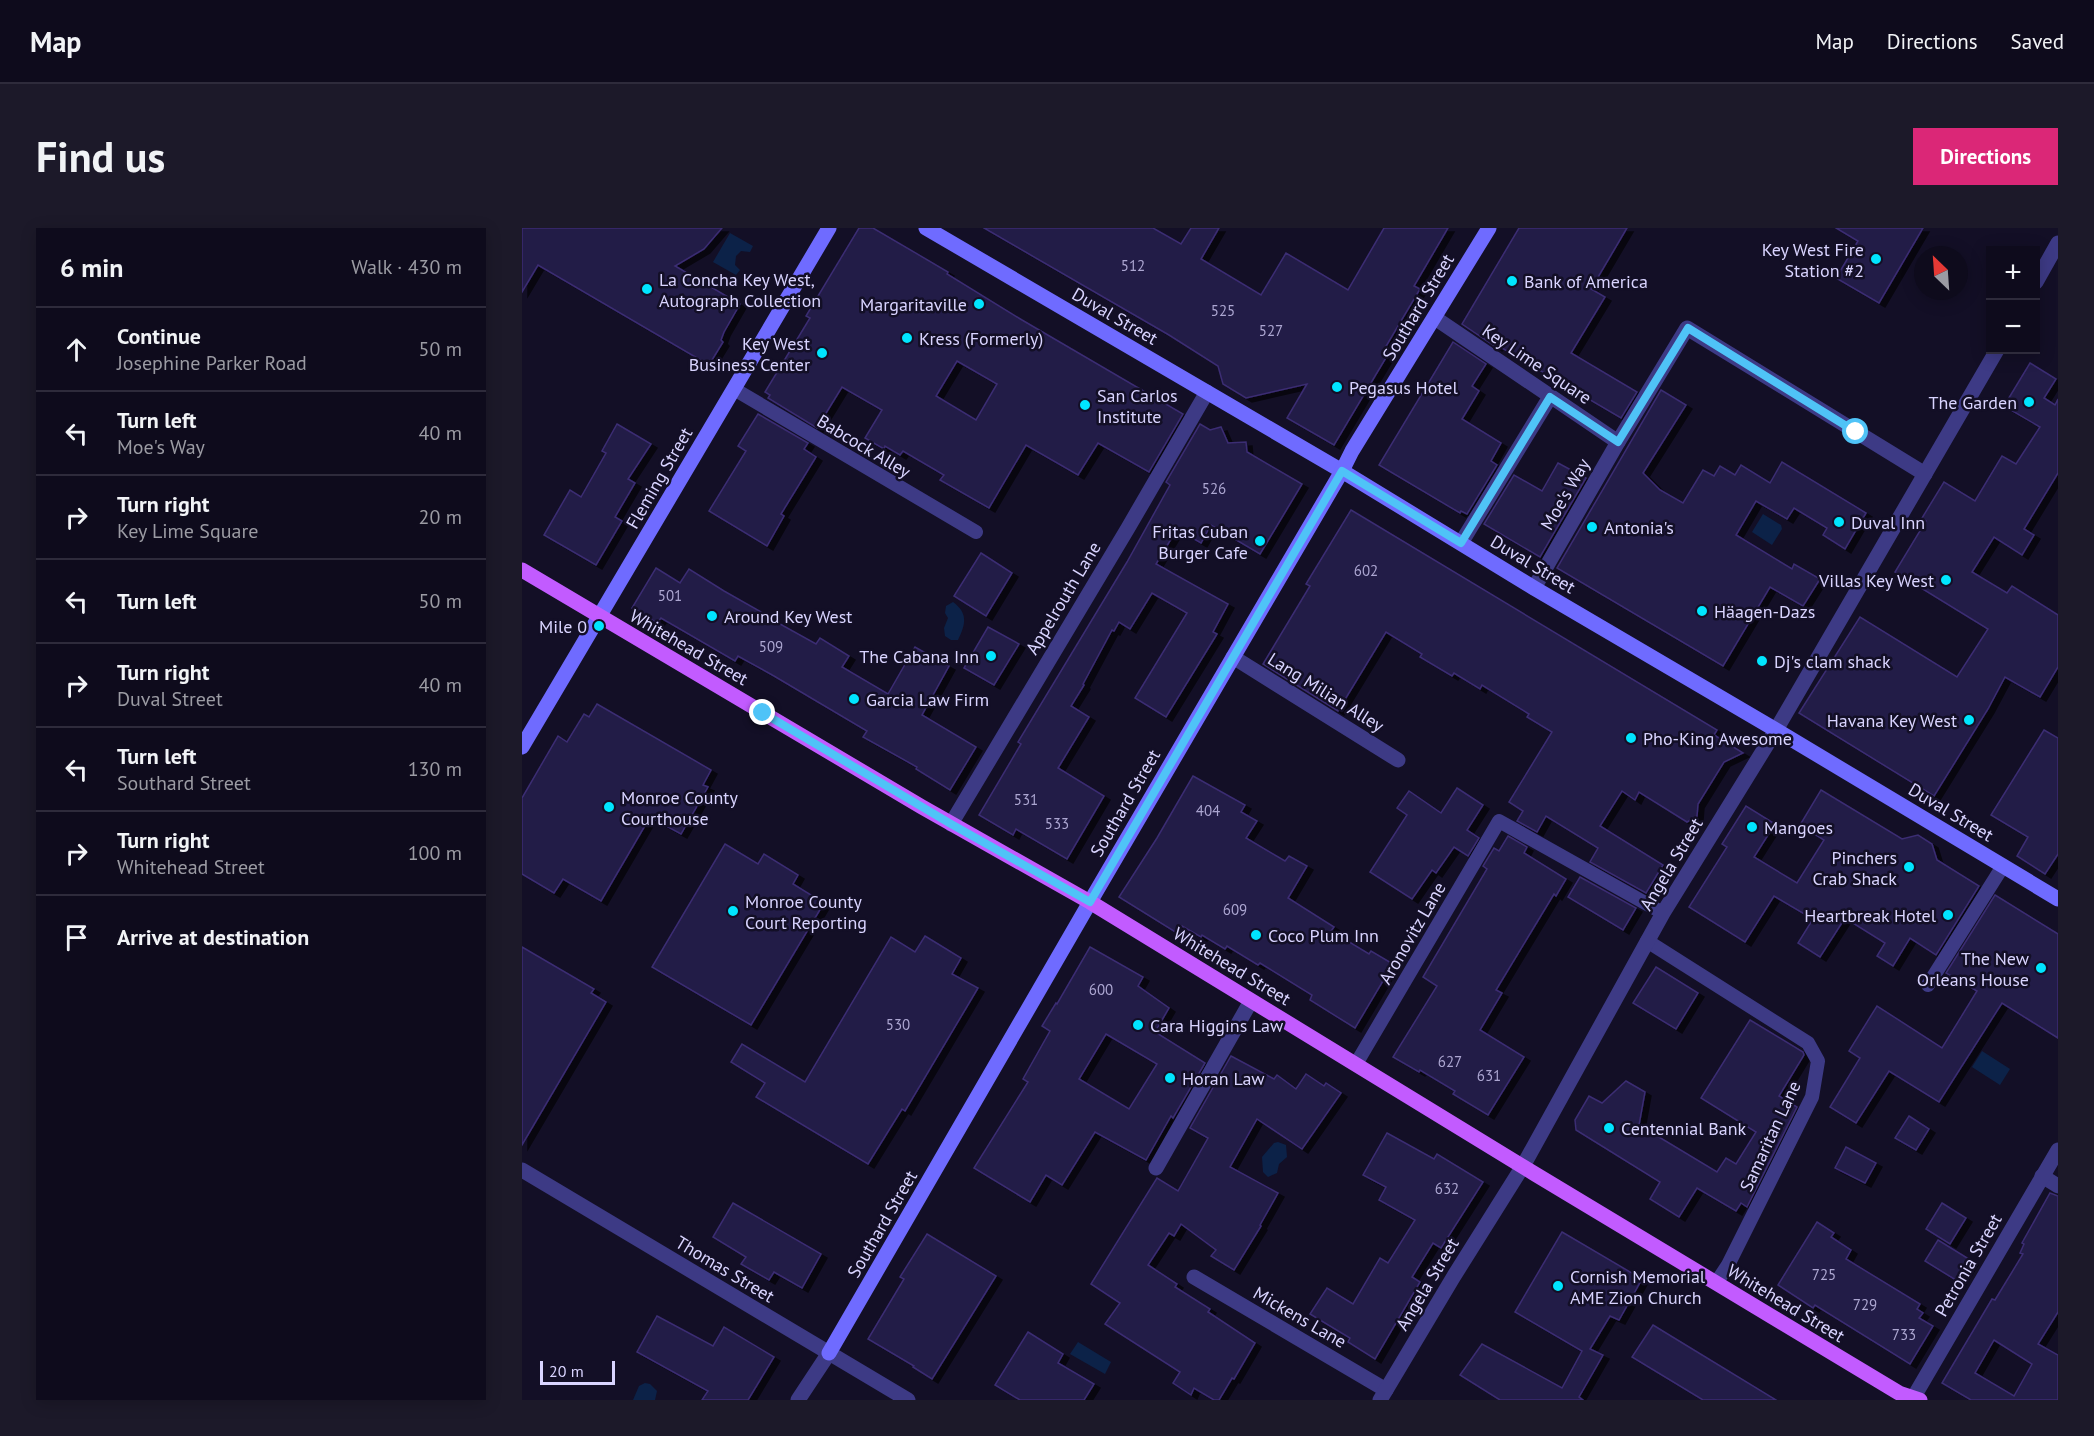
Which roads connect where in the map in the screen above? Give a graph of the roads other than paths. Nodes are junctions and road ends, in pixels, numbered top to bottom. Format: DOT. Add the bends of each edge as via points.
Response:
graph roads {
  1 [pos="829,228"];
  2 [pos="926,228"];
  3 [pos="1489,228"];
  4 [pos="2058,243"];
  5 [pos="2040,275"];
  6 [pos="1435,318"];
  7 [pos="1994,354"];
  8 [pos="734,389"];
  9 [pos="1207,392"];
  10 [pos="1550,397"];
  11 [pos="1618,442"];
  12 [pos="1342,471"];
  13 [pos="1924,474"];
  14 [pos="976,532"];
  15 [pos="1461,543"];
  16 [pos="522,570"];
  17 [pos="1534,588"];
  18 [pos="600,617"];
  19 [pos="1233,657"];
  20 [pos="1776,730"];
  21 [pos="522,747"];
  22 [pos="1398,760"];
  23 [pos="951,824"];
  24 [pos="2003,866"];
  25 [pos="2058,899"];
  26 [pos="1090,902"];
  27 [pos="1663,913"];
  28 [pos="1647,941"];
  29 [pos="1928,985"];
  30 [pos="1251,1001"];
  31 [pos="1356,1065"];
  32 [pos="2058,1150"];
  33 [pos="1523,1166"];
  34 [pos="1156,1168"];
  35 [pos="522,1170"];
  36 [pos="2042,1176"];
  37 [pos="2058,1186"];
  38 [pos="1194,1277"];
  39 [pos="1716,1283"];
  40 [pos="829,1353"];
  41 [pos="1383,1395"];
  42 [pos="1915,1399"];
  43 [pos="798,1400"];
  44 [pos="908,1400"];
  1 -- 8 [label="street, Fleming Street"];
  2 -- 9 [label="street, Duval Street"];
  3 -- 6 [label="street, Southard Street"];
  4 -- 5 [label="street"];
  6 -- 10 [label="street, Key Lime Square"];
  6 -- 12 [label="street, Southard Street"];
  7 -- 13 [label="street, Angela Street"];
  8 -- 14 [label="lane, Babcock Alley"];
  8 -- 18 [label="street, Fleming Street"];
  9 -- 12 [label="street, Duval Street"];
  9 -- 23 [label="street, Appelrouth Lane"];
  10 -- 11 [label="street, Key Lime Square"];
  10 -- 15 [label="street"];
  11 -- 13 [label="street, Moe's Way" via="1688,328"];
  11 -- 17 [label="street, Moe's Way"];
  12 -- 15 [label="street, Duval Street"];
  12 -- 19 [label="street, Southard Street"];
  13 -- 20 [label="street, Angela Street"];
  15 -- 17 [label="street, Duval Street"];
  16 -- 18 [label="main road, Whitehead Street"];
  17 -- 20 [label="street, Duval Street"];
  18 -- 21 [label="street, Fleming Street"];
  18 -- 23 [label="main road, Whitehead Street"];
  19 -- 22 [label="street, Lang Milian Alley"];
  19 -- 26 [label="street, Southard Street"];
  20 -- 24 [label="street, Duval Street"];
  20 -- 27 [label="street, Angela Street"];
  23 -- 26 [label="main road, Whitehead Street"];
  24 -- 25 [label="street, Duval Street"];
  24 -- 29 [label="lane"];
  26 -- 30 [label="main road, Whitehead Street"];
  26 -- 40 [label="street, Southard Street"];
  27 -- 28 [label="street, Angela Street"];
  27 -- 31 [label="lane, Aronovitz Lane" via="1498,820"];
  28 -- 33 [label="street, Angela Street"];
  28 -- 39 [label="lane, Samaritan Lane" via="1808,1043 1818,1061 1812,1097"];
  30 -- 31 [label="main road, Whitehead Street"];
  30 -- 34 [label="street"];
  31 -- 33 [label="main road, Whitehead Street"];
  32 -- 36 [label="street, Petronia Street"];
  33 -- 39 [label="main road, Whitehead Street"];
  33 -- 41 [label="street, Angela Street"];
  35 -- 40 [label="street, Thomas Street"];
  36 -- 37 [label="street"];
  36 -- 42 [label="street, Petronia Street"];
  38 -- 41 [label="street, Mickens Lane"];
  39 -- 42 [label="main road, Whitehead Street"];
  40 -- 43 [label="street, Southard Street"];
  40 -- 44 [label="street, Thomas Street"];
}
